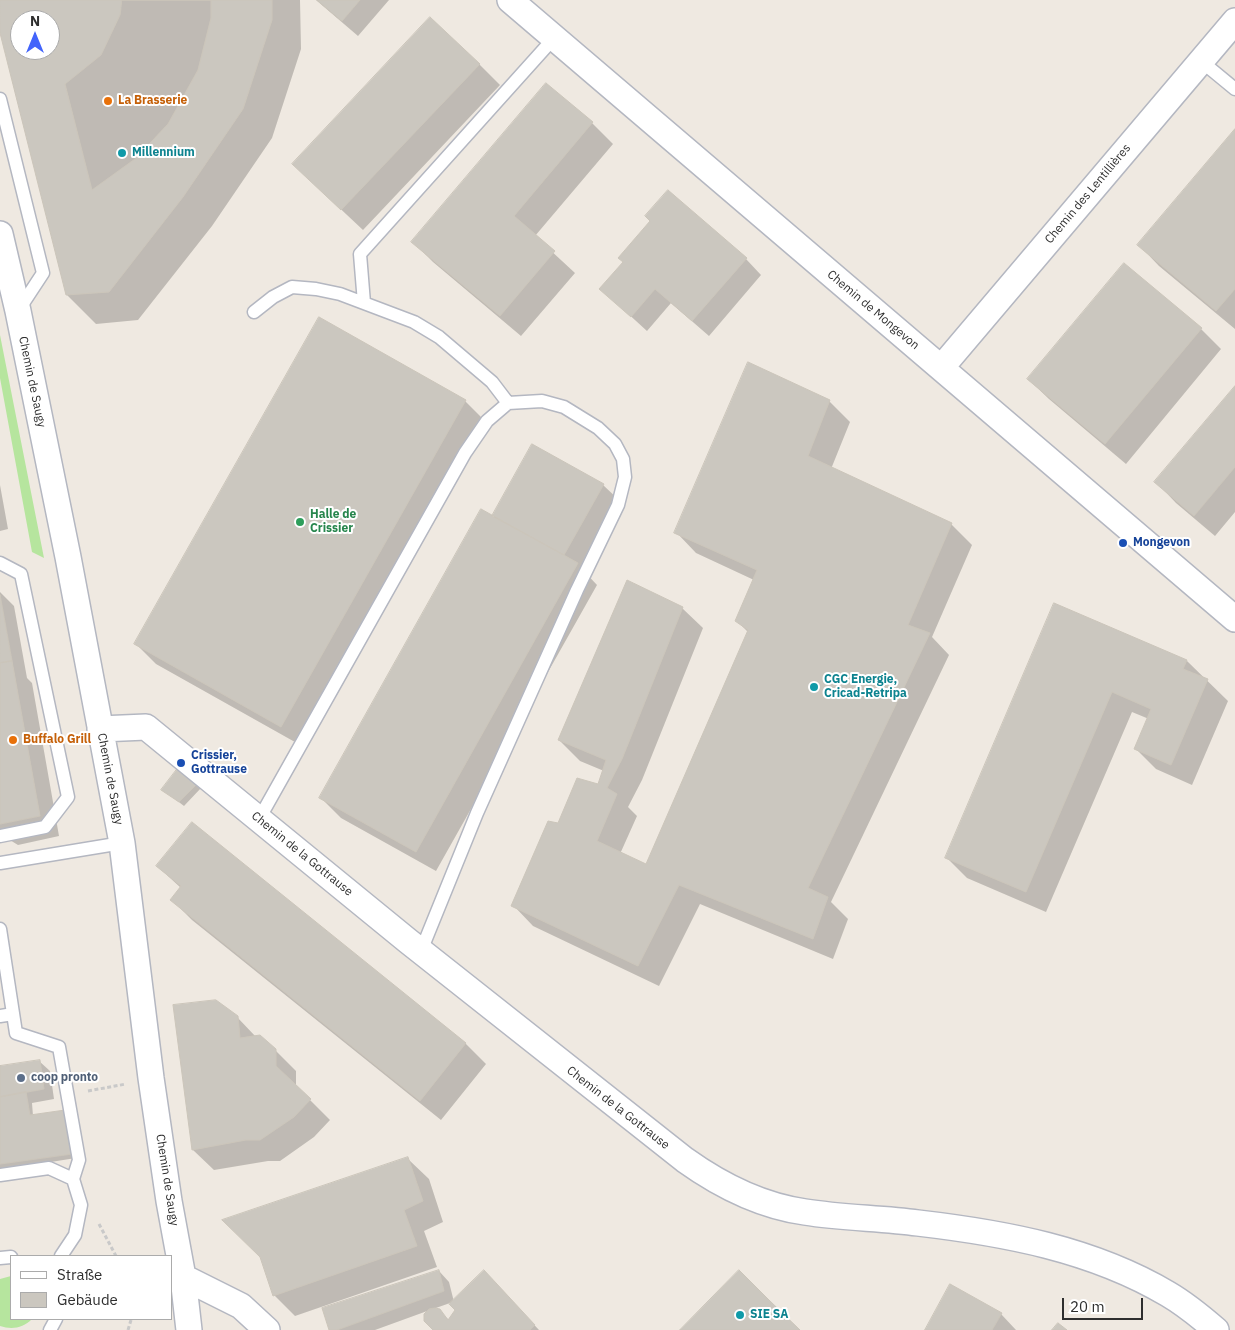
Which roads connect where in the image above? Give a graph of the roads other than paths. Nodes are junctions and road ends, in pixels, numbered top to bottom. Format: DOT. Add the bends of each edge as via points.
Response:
graph roads {
  1 [pos="510,0"];
  2 [pos="1235,20"];
  3 [pos="554,38"];
  4 [pos="1201,61"];
  5 [pos="1235,89"];
  6 [pos="0,99"];
  7 [pos="0,234"];
  8 [pos="10,296"];
  9 [pos="364,303"];
  10 [pos="254,312"];
  11 [pos="941,368"];
  12 [pos="508,403"];
  13 [pos="0,563"];
  14 [pos="1235,619"];
  15 [pos="100,728"];
  16 [pos="259,819"];
  17 [pos="0,836"];
  18 [pos="122,842"];
  19 [pos="0,863"];
  20 [pos="0,935"];
  21 [pos="421,951"];
  22 [pos="2,959"];
  23 [pos="5,998"];
  24 [pos="6,1015"];
  25 [pos="0,1175"];
  26 [pos="73,1179"];
  27 [pos="62,1255"];
  28 [pos="177,1279"];
  29 [pos="189,1330"];
  30 [pos="267,1330"];
  31 [pos="1216,1330"];
  1 -- 3 [label="street, Chemin de Mongevon"];
  2 -- 4 [label="street, Chemin des Lentillières"];
  3 -- 9 [label="lane" via="360,254"];
  3 -- 11 [label="street, Chemin de Mongevon"];
  4 -- 5 [label="lane"];
  4 -- 11 [label="street, Chemin des Lentillières"];
  6 -- 8 [label="lane" via="43,272"];
  7 -- 8 [label="street, Chemin de Saugy"];
  8 -- 15 [label="street, Chemin de Saugy" via="68,557"];
  9 -- 10 [label="lane" via="340,294 292,288 273,297"];
  9 -- 12 [label="lane" via="414,322 439,337 492,382"];
  11 -- 14 [label="street, Chemin de Mongevon"];
  12 -- 16 [label="lane" via="487,421 465,453"];
  12 -- 21 [label="lane" via="542,401 578,415 615,444 623,459 625,477 618,505 477,813"];
  13 -- 17 [label="lane" via="21,574 68,797 45,827"];
  15 -- 16 [label="street, Chemin de la Gottrause" via="146,727"];
  15 -- 18 [label="street, Chemin de Saugy"];
  16 -- 21 [label="street, Chemin de la Gottrause"];
  18 -- 19 [label="lane"];
  18 -- 28 [label="street, Chemin de Saugy"];
  20 -- 22 [label="lane"];
  21 -- 31 [label="street, Chemin de la Gottrause" via="685,1160 708,1176 745,1194 804,1212 919,1223 1010,1237 1101,1261 1168,1294"];
  22 -- 23 [label="lane"];
  23 -- 24 [label="lane"];
  24 -- 26 [label="lane" via="16,1033 59,1047 79,1160"];
  25 -- 26 [label="lane" via="49,1168"];
  26 -- 27 [label="lane" via="81,1204 75,1235"];
  28 -- 29 [label="street, Chemin de Saugy"];
  28 -- 30 [label="street" via="241,1306"];
}
